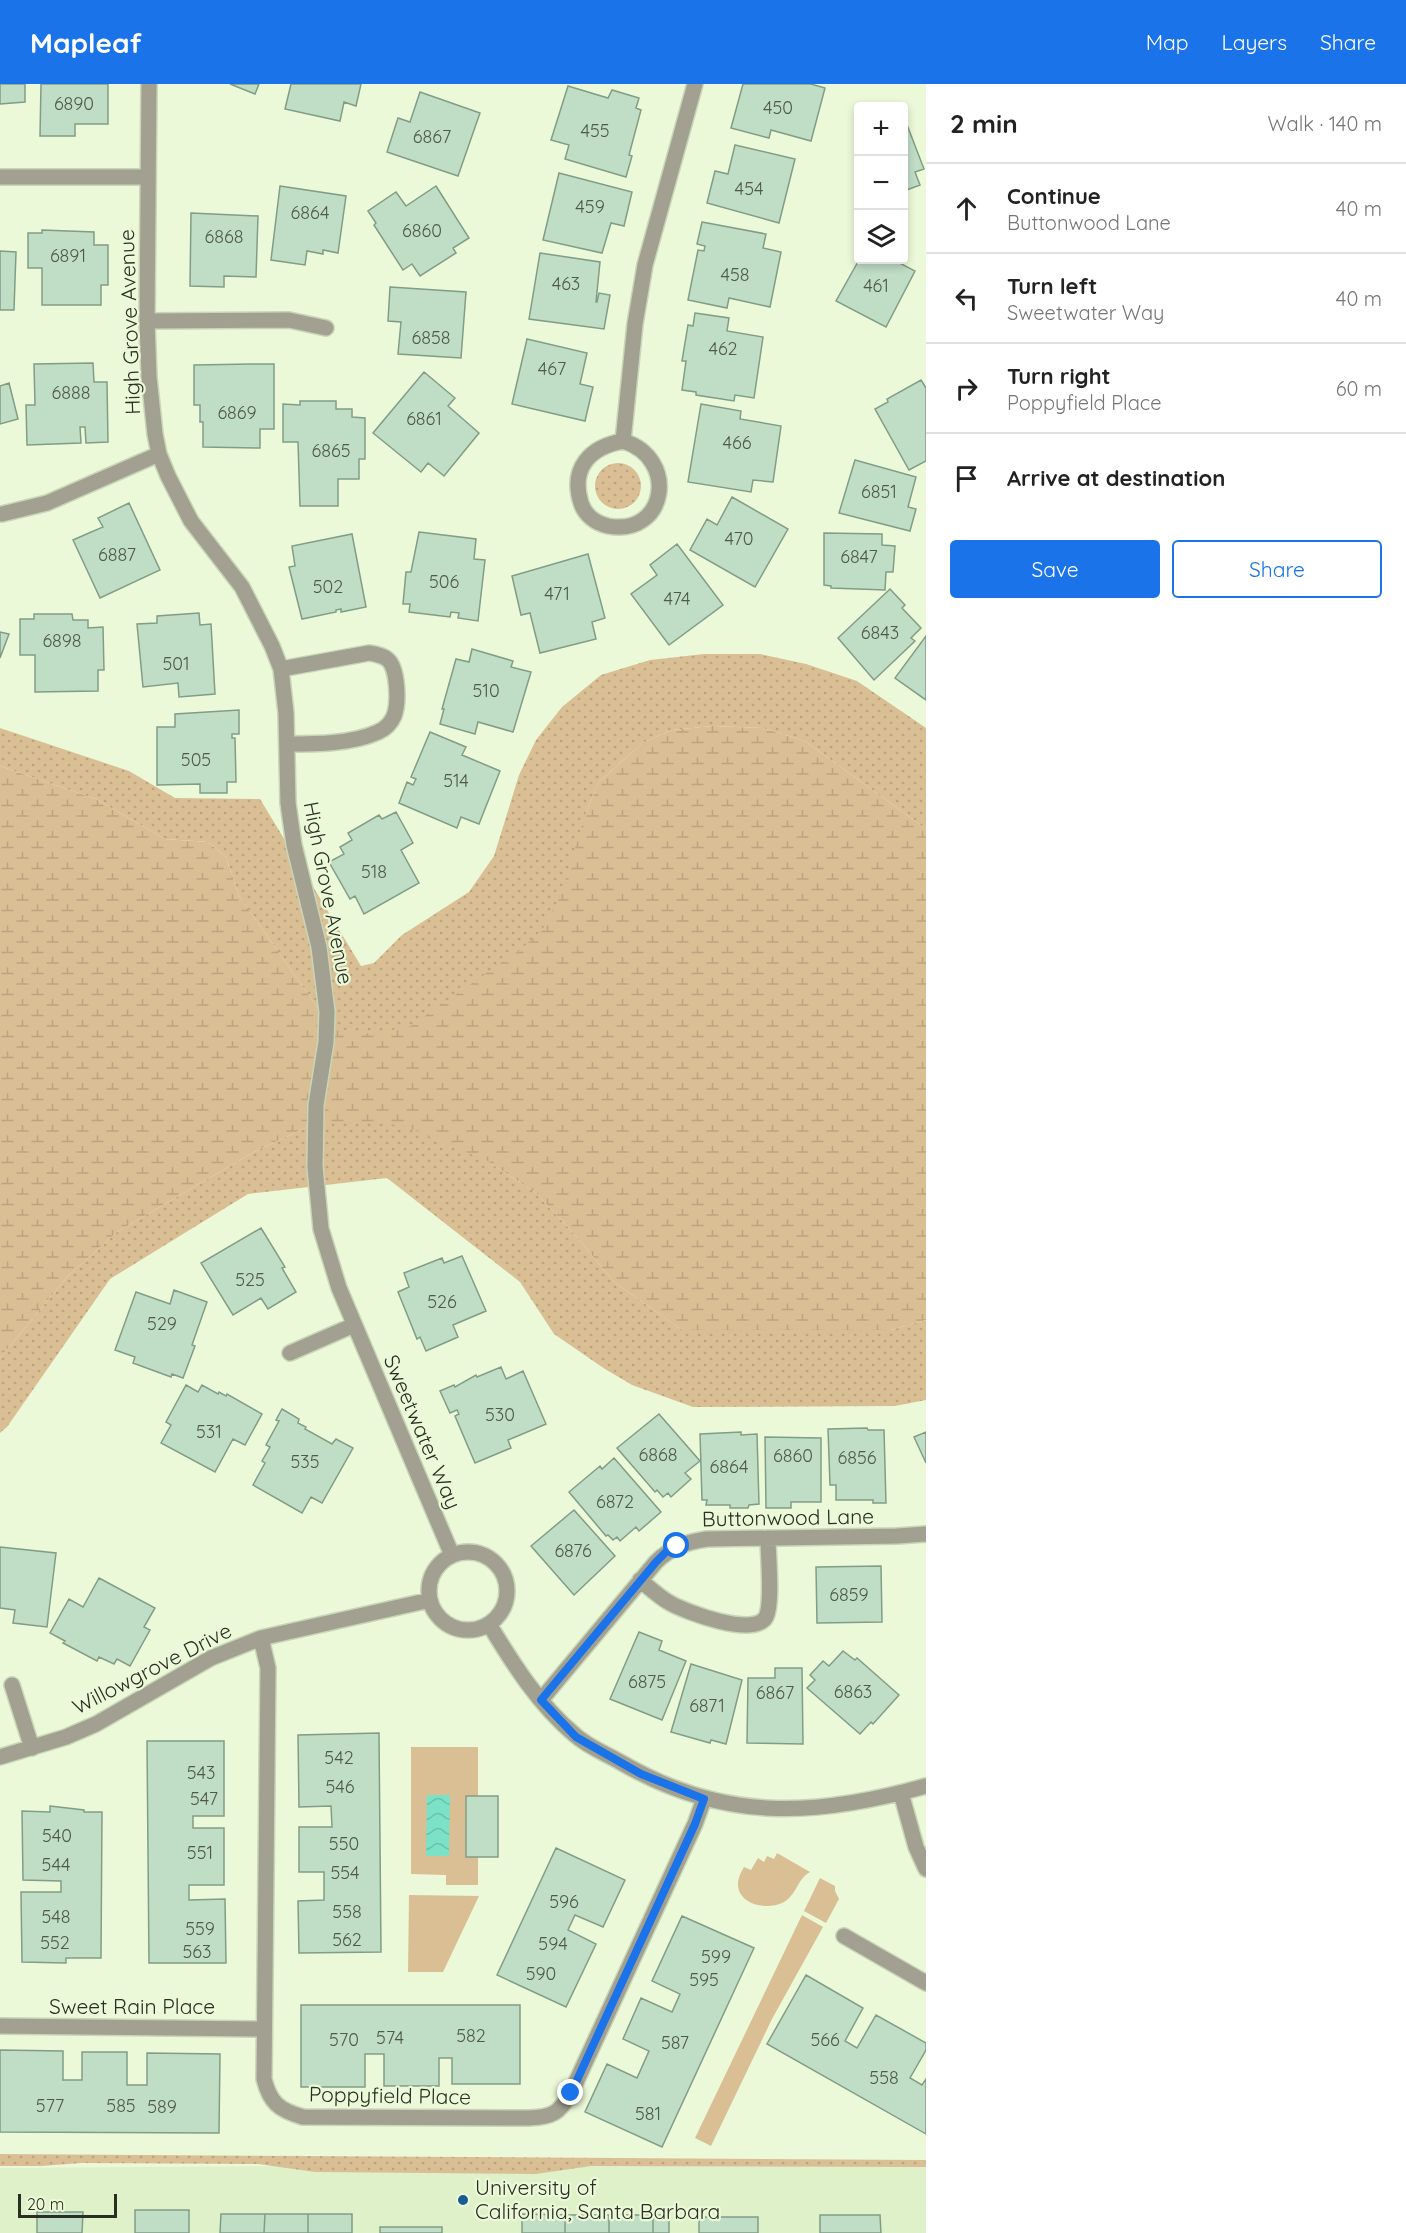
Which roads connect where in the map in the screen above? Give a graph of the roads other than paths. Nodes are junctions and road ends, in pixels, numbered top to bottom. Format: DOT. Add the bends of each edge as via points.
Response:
graph roads {
  1 [pos="149,84"];
  2 [pos="695,84"];
  3 [pos="0,177"];
  4 [pos="148,177"];
  5 [pos="147,321"];
  6 [pos="326,328"];
  7 [pos="623,441"];
  8 [pos="159,454"];
  9 [pos="2,514"];
  10 [pos="281,669"];
  11 [pos="287,744"];
  12 [pos="315,1167"];
  13 [pos="354,1325"];
  14 [pos="290,1353"];
  15 [pos="926,1534"];
  16 [pos="768,1539"];
  17 [pos="452,1555"];
  18 [pos="640,1581"];
  19 [pos="430,1600"];
  20 [pos="489,1624"];
  21 [pos="261,1638"];
  22 [pos="12,1685"];
  23 [pos="541,1700"];
  24 [pos="33,1748"];
  25 [pos="0,1757"];
  26 [pos="926,1786"];
  27 [pos="901,1793"];
  28 [pos="704,1799"];
  29 [pos="926,1869"];
  30 [pos="844,1936"];
  31 [pos="926,1983"];
  32 [pos="0,2026"];
  33 [pos="264,2029"];
  1 -- 4 [label="street, High Grove Avenue"];
  2 -- 7 [label="street" via="645,265"];
  3 -- 4 [label="street"];
  4 -- 5 [label="street, High Grove Avenue"];
  5 -- 6 [label="street" via="289,320"];
  5 -- 8 [label="street, High Grove Avenue" via="149,377"];
  7 -- 7 [label="street" via="596,450 579,473 583,507 601,524 615,527 643,520 658,499 654,464 636,445"];
  8 -- 9 [label="street" via="47,503"];
  8 -- 10 [label="street, High Grove Avenue" via="191,521 242,587"];
  10 -- 11 [label="street, High Grove Avenue"];
  10 -- 11 [label="street" via="369,653 380,655 394,669 397,693 394,716 380,732 340,741"];
  11 -- 12 [label="street, High Grove Avenue" via="288,803 294,845 319,947 327,1012 316,1106"];
  12 -- 13 [label="street, Sweetwater Way" via="321,1229"];
  13 -- 14 [label="street"];
  13 -- 17 [label="street, Sweetwater Way"];
  15 -- 16 [label="street, Buttonwood Lane"];
  16 -- 18 [label="street, Buttonwood Lane" via="689,1542 666,1552"];
  16 -- 18 [label="street" via="769,1606 766,1617 757,1625 721,1621 678,1606"];
  17 -- 19 [label="street" via="433,1573"];
  17 -- 20 [label="street" via="482,1554 498,1564 504,1574 507,1599 503,1610"];
  18 -- 23 [label="street, Buttonwood Lane"];
  19 -- 20 [label="street" via="435,1612 456,1629 470,1630"];
  19 -- 21 [label="street, Willowgrove Drive"];
  20 -- 23 [label="street"];
  21 -- 24 [label="street, Willowgrove Drive" via="211,1658 96,1724"];
  21 -- 33 [label="street, Poppyfield Place" via="268,1668"];
  22 -- 24 [label="street"];
  23 -- 28 [label="street" via="576,1737 641,1774"];
  24 -- 25 [label="street, Willowgrove Drive"];
  26 -- 27 [label="street"];
  27 -- 28 [label="street" via="801,1810"];
  27 -- 29 [label="street"];
  28 -- 33 [label="street, Poppyfield Place" via="571,2093 554,2114 529,2118 303,2117 289,2113 268,2095 264,2079"];
  30 -- 31 [label="street"];
  32 -- 33 [label="street, Sweet Rain Place"];
}
